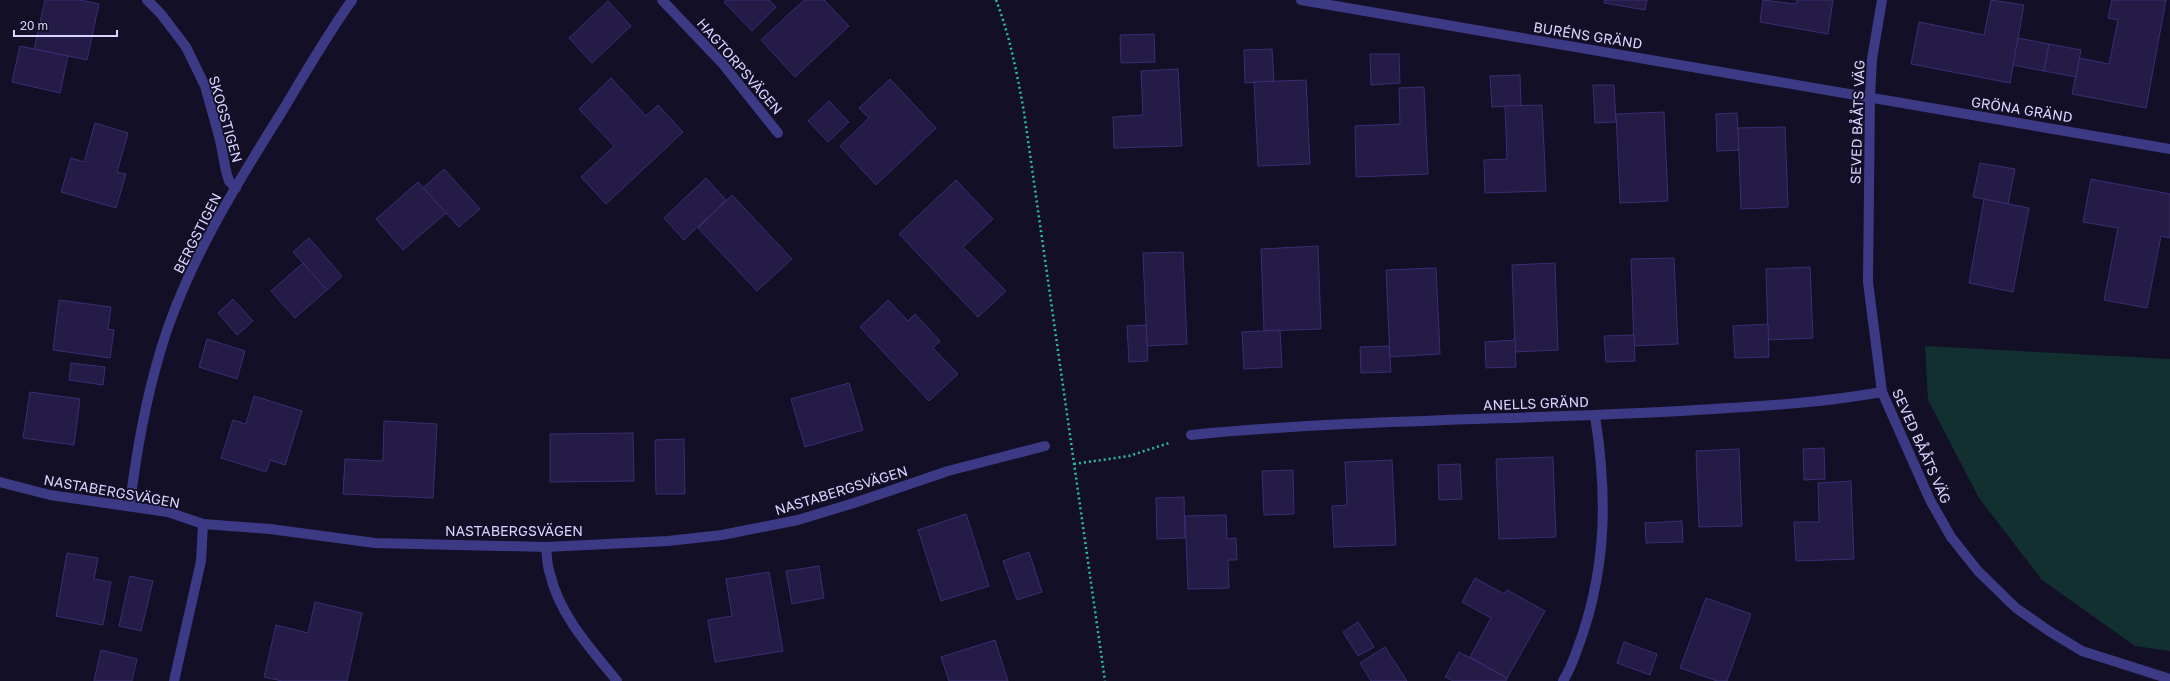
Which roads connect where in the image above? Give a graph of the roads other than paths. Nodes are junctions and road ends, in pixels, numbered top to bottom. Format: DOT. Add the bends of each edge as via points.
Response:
graph roads {
  1 [pos="147,0"];
  2 [pos="352,0"];
  3 [pos="662,0"];
  4 [pos="1301,0"];
  5 [pos="1882,0"];
  6 [pos="1870,97"];
  7 [pos="778,133"];
  8 [pos="2170,149"];
  9 [pos="236,188"];
  10 [pos="1882,392"];
  11 [pos="1595,416"];
  12 [pos="1191,435"];
  13 [pos="1045,446"];
  14 [pos="0,482"];
  15 [pos="130,505"];
  16 [pos="203,524"];
  17 [pos="546,547"];
  18 [pos="2170,679"];
  19 [pos="174,681"];
  20 [pos="617,681"];
  21 [pos="1563,681"];
  1 -- 9 [label="street, SKOGSTIGEN" via="186,47 205,86 229,182"];
  2 -- 9 [label="street, BERGSTIGEN"];
  3 -- 7 [label="street, HAGTORPSVÄGEN" via="722,63"];
  4 -- 6 [label="street, BURÉNS GRÄND"];
  5 -- 6 [label="street, SEVED BÅÅTS VÄG" via="1872,59"];
  6 -- 8 [label="street, GRÖNA GRÄND"];
  6 -- 10 [label="street, SEVED BÅÅTS VÄG" via="1868,282"];
  9 -- 15 [label="street, BERGSTIGEN" via="184,287 161,348 135,463"];
  10 -- 11 [label="street, ANELLS GRÄND" via="1798,404"];
  10 -- 18 [label="street, SEVED BÅÅTS VÄG" via="1930,500 1951,537 1978,571 2016,608 2049,632 2082,651"];
  11 -- 12 [label="street, ANELLS GRÄND" via="1348,423"];
  11 -- 21 [label="street" via="1604,494 1600,567 1593,604 1570,670"];
  13 -- 17 [label="street, NASTABERGSVÄGEN" via="948,471 791,522 715,536 668,541"];
  14 -- 15 [label="street, NASTABERGSVÄGEN" via="50,495"];
  15 -- 16 [label="street, NASTABERGSVÄGEN" via="168,512"];
  16 -- 17 [label="street, NASTABERGSVÄGEN" via="375,543"];
  16 -- 19 [label="street" via="201,561"];
  17 -- 20 [label="street" via="550,574 564,609 580,636"];
}
